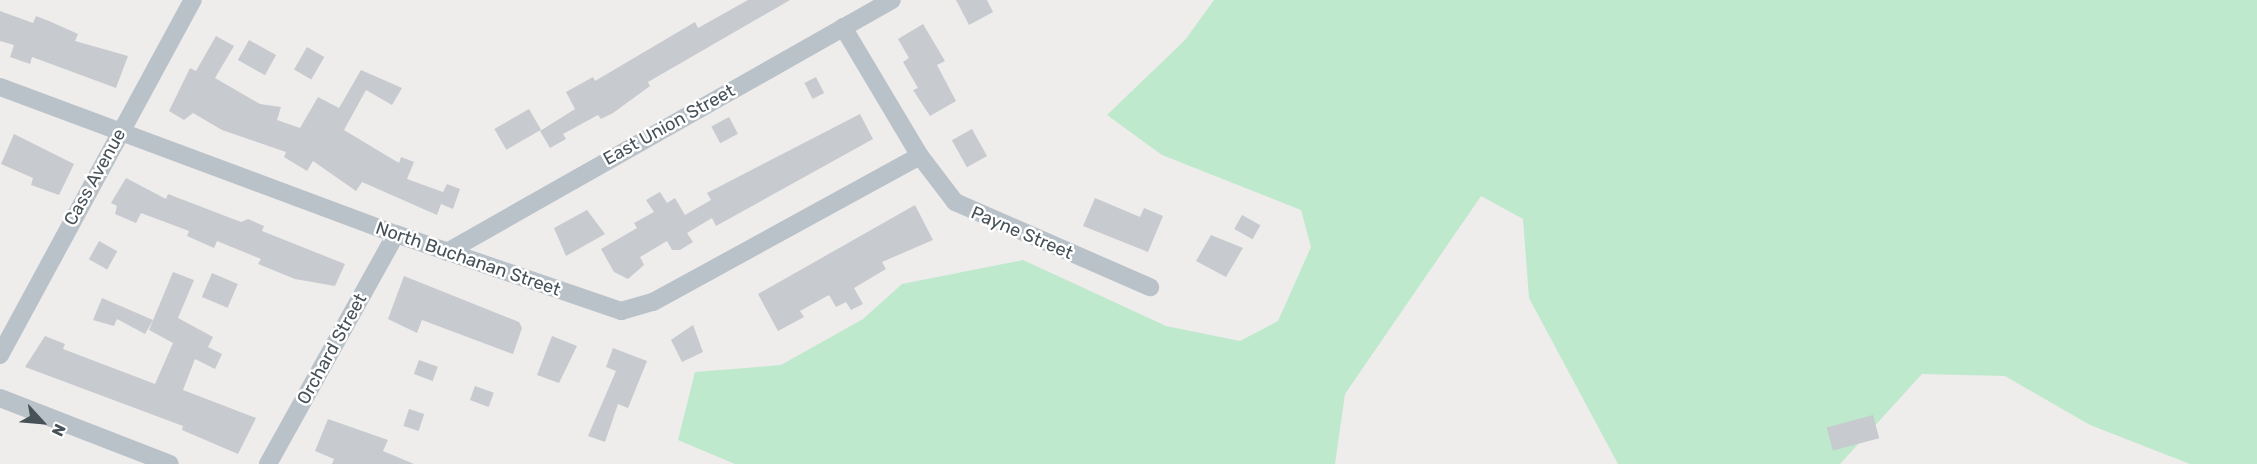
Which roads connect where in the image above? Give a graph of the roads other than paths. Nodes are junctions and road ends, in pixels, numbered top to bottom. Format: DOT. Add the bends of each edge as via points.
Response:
graph roads {
  1 [pos="193,0"];
  2 [pos="892,0"];
  3 [pos="843,27"];
  4 [pos="0,87"];
  5 [pos="119,131"];
  6 [pos="920,156"];
  7 [pos="396,234"];
  8 [pos="447,252"];
  9 [pos="1150,287"];
  10 [pos="0,355"];
  11 [pos="0,398"];
  12 [pos="170,464"];
  13 [pos="268,464"];
  1 -- 5 [label="street, Cass Avenue"];
  2 -- 3 [label="street, East Union Street"];
  3 -- 6 [label="street, Payne Street"];
  3 -- 8 [label="street, East Union Street"];
  4 -- 5 [label="street, North Buchanan Street"];
  5 -- 7 [label="street, North Buchanan Street"];
  5 -- 10 [label="street, Cass Avenue"];
  6 -- 8 [label="street, North Buchanan Street" via="637,310 605,307"];
  6 -- 9 [label="street, Payne Street" via="942,189 965,209"];
  7 -- 8 [label="street, North Buchanan Street"];
  7 -- 13 [label="street, Orchard Street"];
  11 -- 12 [label="street"];
}
